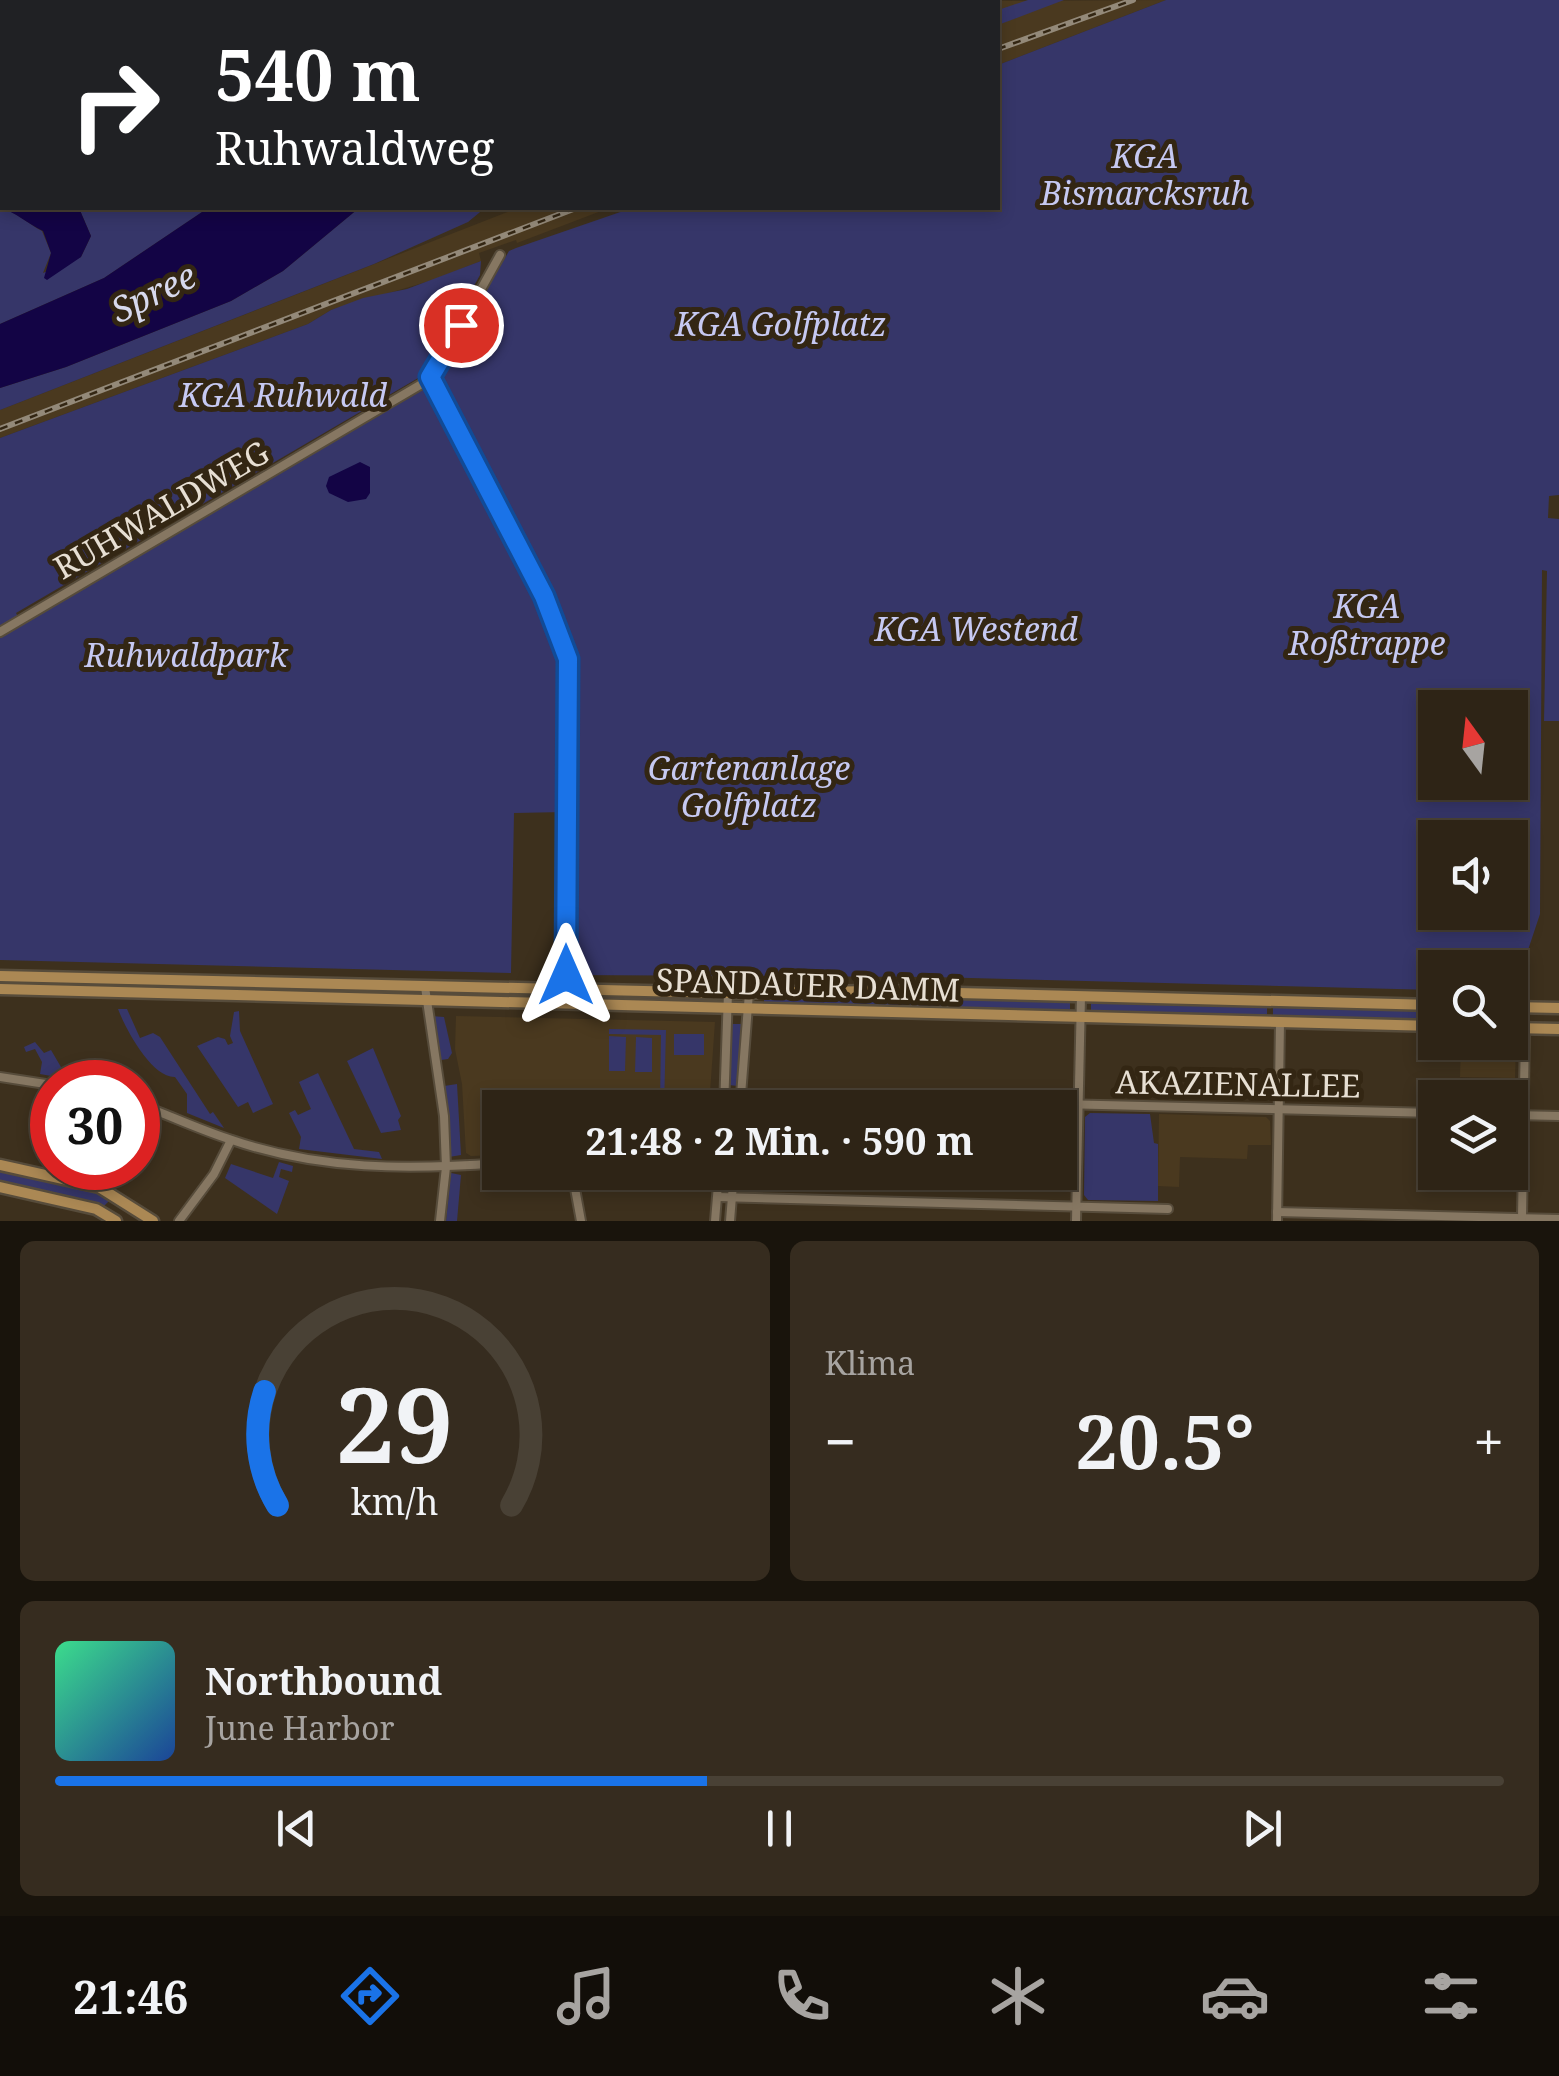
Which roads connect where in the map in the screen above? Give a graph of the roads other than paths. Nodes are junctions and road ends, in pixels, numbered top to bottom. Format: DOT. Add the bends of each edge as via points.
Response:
graph roads {
  1 [pos="500,255"];
  2 [pos="430,377"];
  3 [pos="0,632"];
  4 [pos="0,976"];
  5 [pos="424,987"];
  6 [pos="0,989"];
  7 [pos="566,990"];
  8 [pos="728,993"];
  9 [pos="749,993"];
  10 [pos="1081,996"];
  11 [pos="425,1000"];
  12 [pos="566,1003"];
  13 [pos="1418,1005"];
  14 [pos="728,1007"];
  15 [pos="1528,1007"];
  16 [pos="748,1008"];
  17 [pos="1559,1008"];
  18 [pos="1081,1016"];
  19 [pos="1280,1022"];
  20 [pos="1418,1026"];
  21 [pos="1528,1028"];
  22 [pos="1559,1029"];
  23 [pos="0,1077"];
  24 [pos="30,1082"];
  25 [pos="725,1090"];
  26 [pos="741,1090"];
  27 [pos="1079,1104"];
  28 [pos="1278,1109"];
  29 [pos="160,1113"];
  30 [pos="1418,1113"];
  31 [pos="1528,1115"];
  32 [pos="1559,1116"];
  33 [pos="231,1140"];
  34 [pos="482,1164"];
  35 [pos="0,1165"];
  36 [pos="446,1167"];
  37 [pos="0,1187"];
  38 [pos="575,1190"];
  39 [pos="718,1190"];
  40 [pos="733,1190"];
  41 [pos="1522,1190"];
  42 [pos="718,1197"];
  43 [pos="732,1198"];
  44 [pos="1076,1207"];
  45 [pos="1168,1209"];
  46 [pos="1277,1216"];
  47 [pos="1522,1219"];
  48 [pos="1559,1219"];
  49 [pos="116,1221"];
  50 [pos="154,1221"];
  51 [pos="179,1221"];
  52 [pos="440,1221"];
  53 [pos="581,1221"];
  54 [pos="716,1221"];
  55 [pos="730,1221"];
  56 [pos="1076,1221"];
  1 -- 2 [label="street, RUHWALDWEG"];
  2 -- 3 [label="street, RUHWALDWEG"];
  2 -- 7 [label="street" via="544,596 568,659"];
  4 -- 5 [label="main road, SPANDAUER DAMM"];
  5 -- 7 [label="main road, SPANDAUER DAMM"];
  5 -- 11 [label="street"];
  6 -- 11 [label="main road, SPANDAUER DAMM"];
  7 -- 8 [label="main road, SPANDAUER DAMM"];
  7 -- 12 [label="street"];
  8 -- 9 [label="main road, SPANDAUER DAMM"];
  8 -- 14 [label="street"];
  9 -- 10 [label="main road, SPANDAUER DAMM"];
  9 -- 16 [label="street"];
  10 -- 13 [label="main road, SPANDAUER DAMM"];
  10 -- 18 [label="street"];
  11 -- 12 [label="main road, SPANDAUER DAMM"];
  11 -- 36 [label="street" via="441,1086"];
  12 -- 14 [label="main road, SPANDAUER DAMM"];
  14 -- 16 [label="main road, SPANDAUER DAMM"];
  14 -- 25 [label="street"];
  15 -- 17 [label="main road"];
  16 -- 18 [label="main road, SPANDAUER DAMM"];
  16 -- 26 [label="street"];
  18 -- 19 [label="main road, SPANDAUER DAMM"];
  18 -- 27 [label="street"];
  19 -- 20 [label="main road, SPANDAUER DAMM"];
  19 -- 28 [label="street"];
  21 -- 22 [label="main road"];
  23 -- 24 [label="street"];
  27 -- 28 [label="street, AKAZIENALLEE"];
  27 -- 44 [label="street"];
  28 -- 30 [label="street, AKAZIENALLEE"];
  28 -- 46 [label="street"];
  29 -- 33 [label="street"];
  31 -- 32 [label="street"];
  33 -- 36 [label="street" via="344,1164"];
  33 -- 51 [label="street"];
  34 -- 36 [label="street"];
  35 -- 50 [label="main road" via="99,1187"];
  36 -- 52 [label="street"];
  37 -- 49 [label="main road" via="96,1208"];
  38 -- 53 [label="street"];
  39 -- 42 [label="street"];
  40 -- 43 [label="street"];
  41 -- 47 [label="street"];
  42 -- 43 [label="street"];
  42 -- 54 [label="street"];
  43 -- 44 [label="street"];
  43 -- 55 [label="street"];
  44 -- 45 [label="street"];
  44 -- 56 [label="street"];
  46 -- 47 [label="street"];
  47 -- 48 [label="street"];
}
